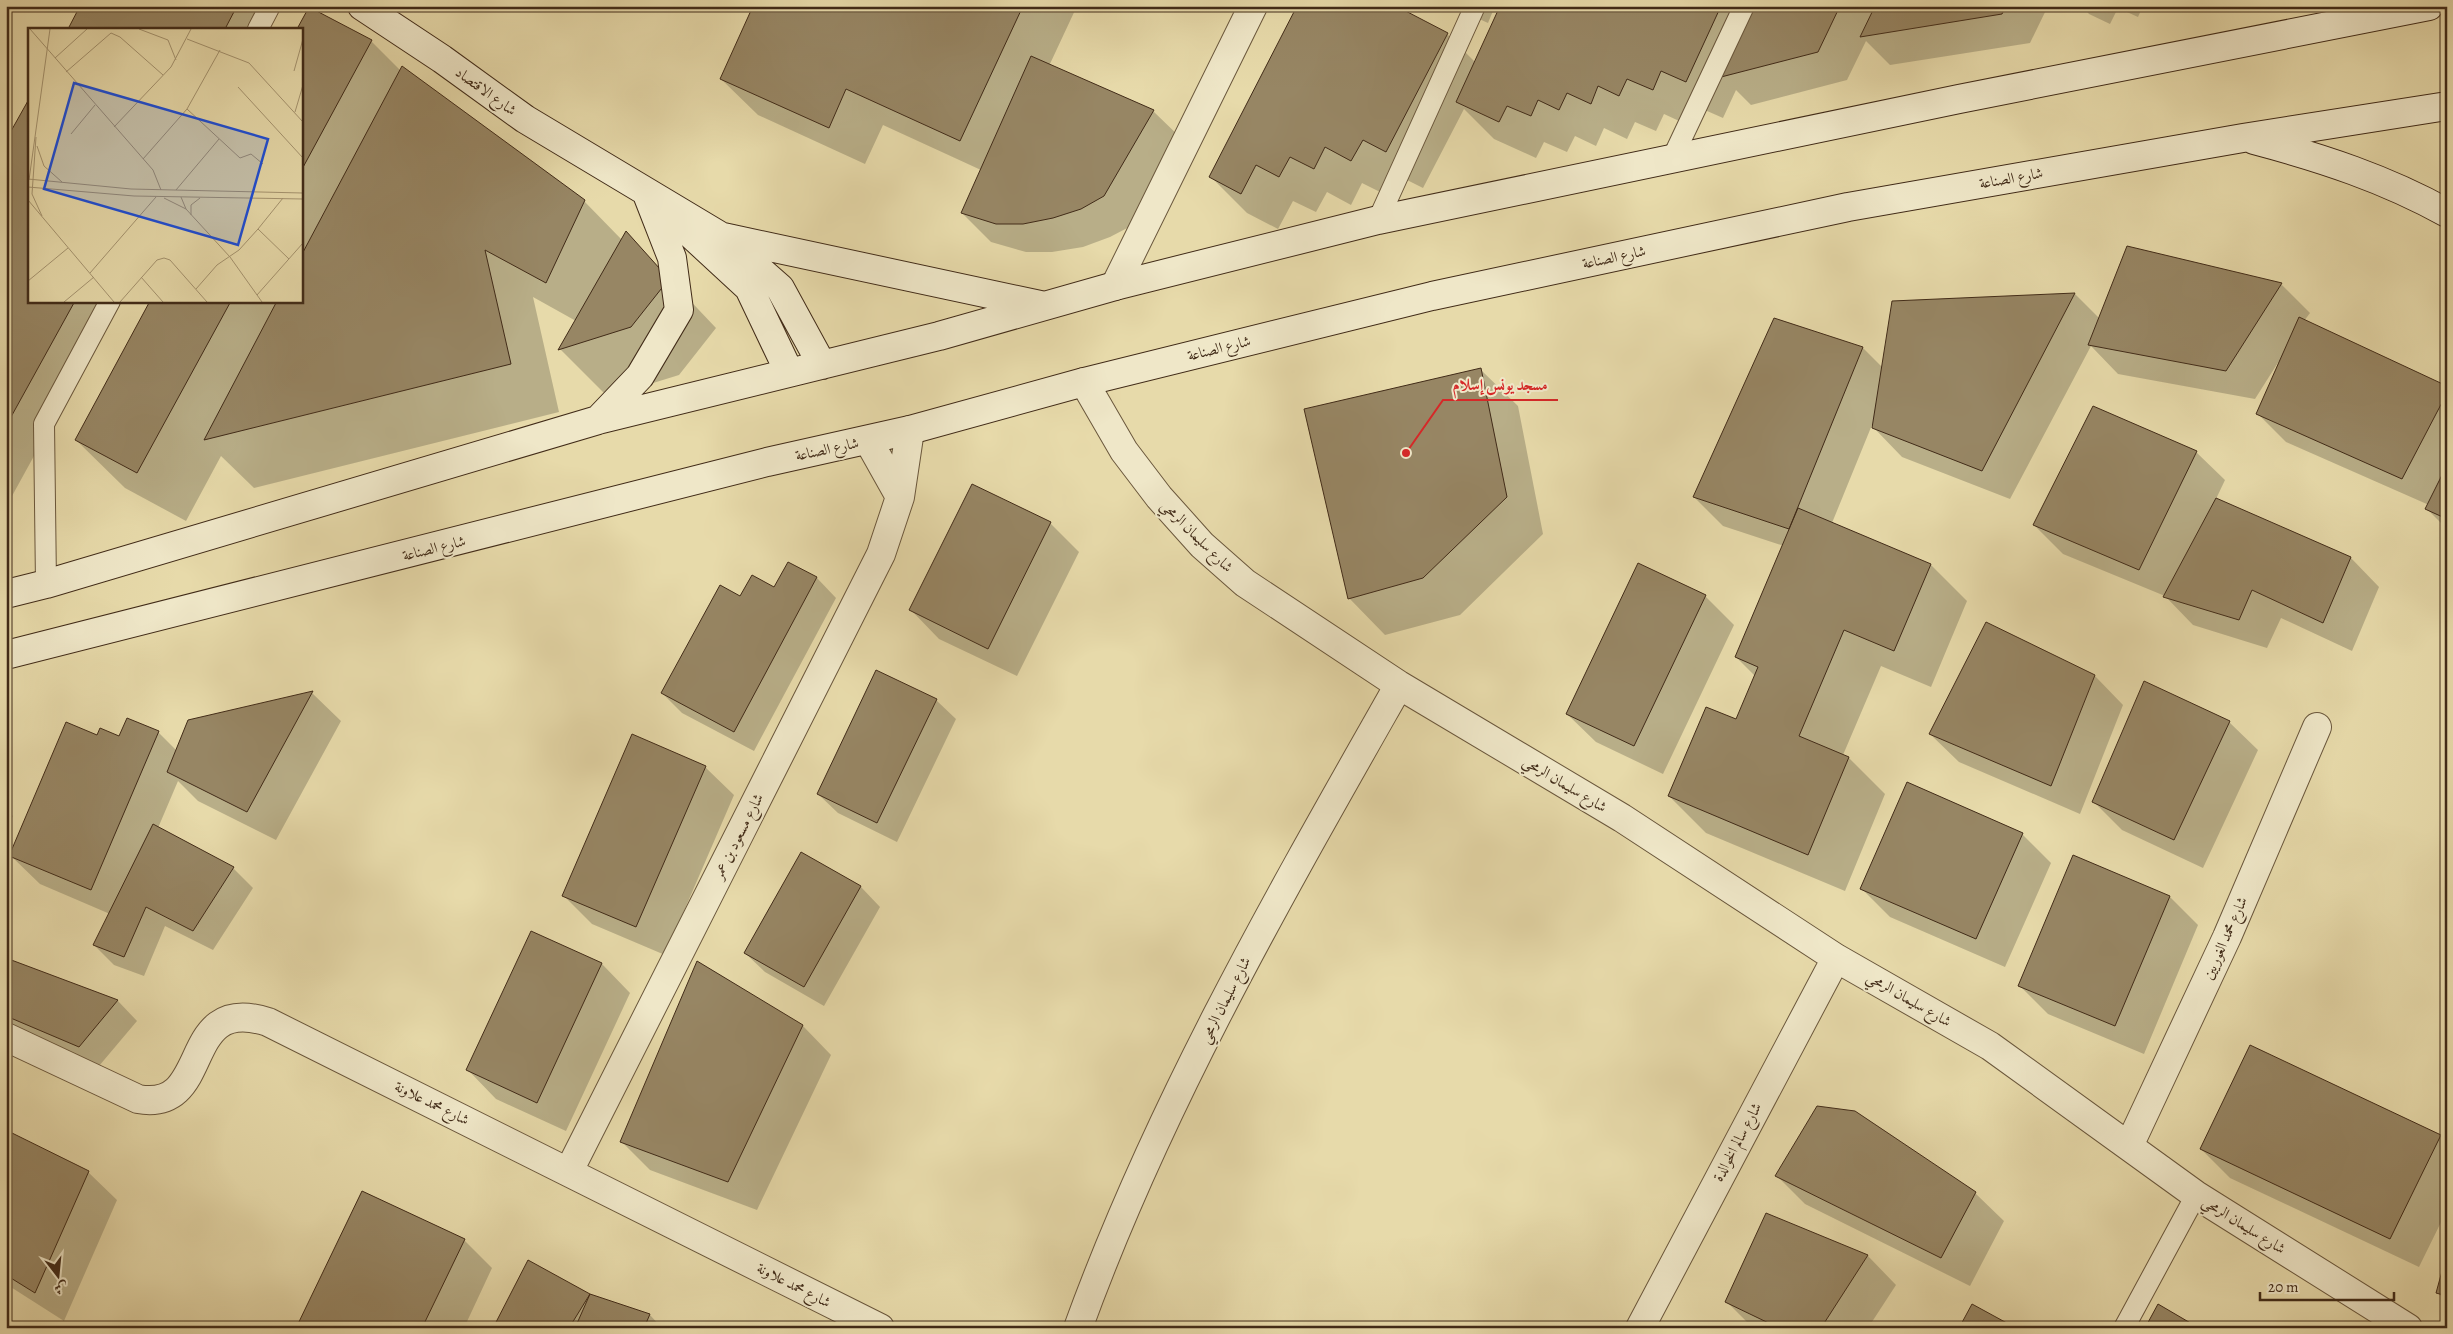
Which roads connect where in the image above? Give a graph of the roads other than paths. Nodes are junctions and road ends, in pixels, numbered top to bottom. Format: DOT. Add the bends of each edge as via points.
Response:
graph roads {
  1 [pos="270,6"];
  2 [pos="362,6"];
  3 [pos="1252,6"];
  4 [pos="1475,6"];
  5 [pos="1744,6"];
  6 [pos="2429,6"];
  7 [pos="259,28"];
  8 [pos="2447,106"];
  9 [pos="2243,138"];
  10 [pos="1671,161"];
  11 [pos="614,170"];
  12 [pos="647,194"];
  13 [pos="2447,213"];
  14 [pos="1378,220"];
  15 [pos="722,237"];
  16 [pos="1115,286"];
  17 [pos="109,302"];
  18 [pos="1042,305"];
  19 [pos="822,365"];
  20 [pos="789,372"];
  21 [pos="1084,382"];
  22 [pos="598,420"];
  23 [pos="910,430"];
  24 [pos="868,440"];
  25 [pos="900,497"];
  26 [pos="46,584"];
  27 [pos="6,594"];
  28 [pos="6,655"];
  29 [pos="1400,685"];
  30 [pos="2317,728"];
  31 [pos="1836,958"];
  32 [pos="6,1037"];
  33 [pos="2129,1146"];
  34 [pos="569,1171"];
  35 [pos="2196,1195"];
  36 [pos="880,1328"];
  37 [pos="1078,1328"];
  38 [pos="1640,1328"];
  39 [pos="2124,1328"];
  40 [pos="2408,1328"];
  1 -- 7 [label="lane"];
  2 -- 11 [label="street, شارع الاقتصاد" via="525,119"];
  3 -- 16 [label="street"];
  4 -- 14 [label="lane"];
  5 -- 10 [label="lane"];
  6 -- 10 [label="street" via="1959,99"];
  8 -- 9 [label="street, شارع الصناعة"];
  9 -- 13 [label="street" via="2300,152 2359,172 2417,196"];
  9 -- 21 [label="street, شارع الصناعة" via="1828,211 1432,296"];
  10 -- 14 [label="street"];
  11 -- 12 [label="street, شارع الاقتصاد"];
  11 -- 15 [label="street, شارع الاقتصاد"];
  12 -- 20 [label="street, شارع الاقتصاد" via="749,288"];
  12 -- 22 [label="street" via="672,258 679,310 640,376"];
  14 -- 16 [label="street"];
  15 -- 18 [label="street"];
  15 -- 19 [label="street, شارع الاقتصاد" via="780,288"];
  16 -- 18 [label="street"];
  17 -- 26 [label="lane" via="44,424"];
  18 -- 19 [label="street" via="939,336"];
  19 -- 20 [label="street"];
  20 -- 22 [label="street"];
  21 -- 23 [label="street, شارع الصناعة"];
  21 -- 29 [label="street, شارع سليمان الرمحي" via="1124,451 1202,545 1245,583"];
  22 -- 26 [label="street"];
  23 -- 24 [label="street, شارع الصناعة"];
  23 -- 25 [label="street, شارع مسعود بن عمر"];
  24 -- 25 [label="street"];
  24 -- 28 [label="street, شارع الصناعة" via="767,462"];
  25 -- 34 [label="street, شارع مسعود بن عمر" via="881,554"];
  26 -- 27 [label="street"];
  29 -- 31 [label="street, شارع سليمان الرمحي" via="1622,818"];
  29 -- 37 [label="street, شارع سليمان الرمحي" via="1215,1020 1158,1134"];
  30 -- 33 [label="street, شارع محمد الغوريين" via="2227,936"];
  31 -- 33 [label="street, شارع سليمان الرمحي" via="1990,1046"];
  31 -- 38 [label="street, شارع سالم الخوالدة"];
  32 -- 34 [label="street, شارع محمد علاونة" via="138,1099 151,1101 170,1096 184,1083 209,1032 222,1023 253,1017"];
  33 -- 35 [label="street, شارع سليمان الرمحي"];
  34 -- 36 [label="street, شارع محمد علاونة"];
  35 -- 39 [label="lane"];
  35 -- 40 [label="street, شارع سليمان الرمحي"];
}
